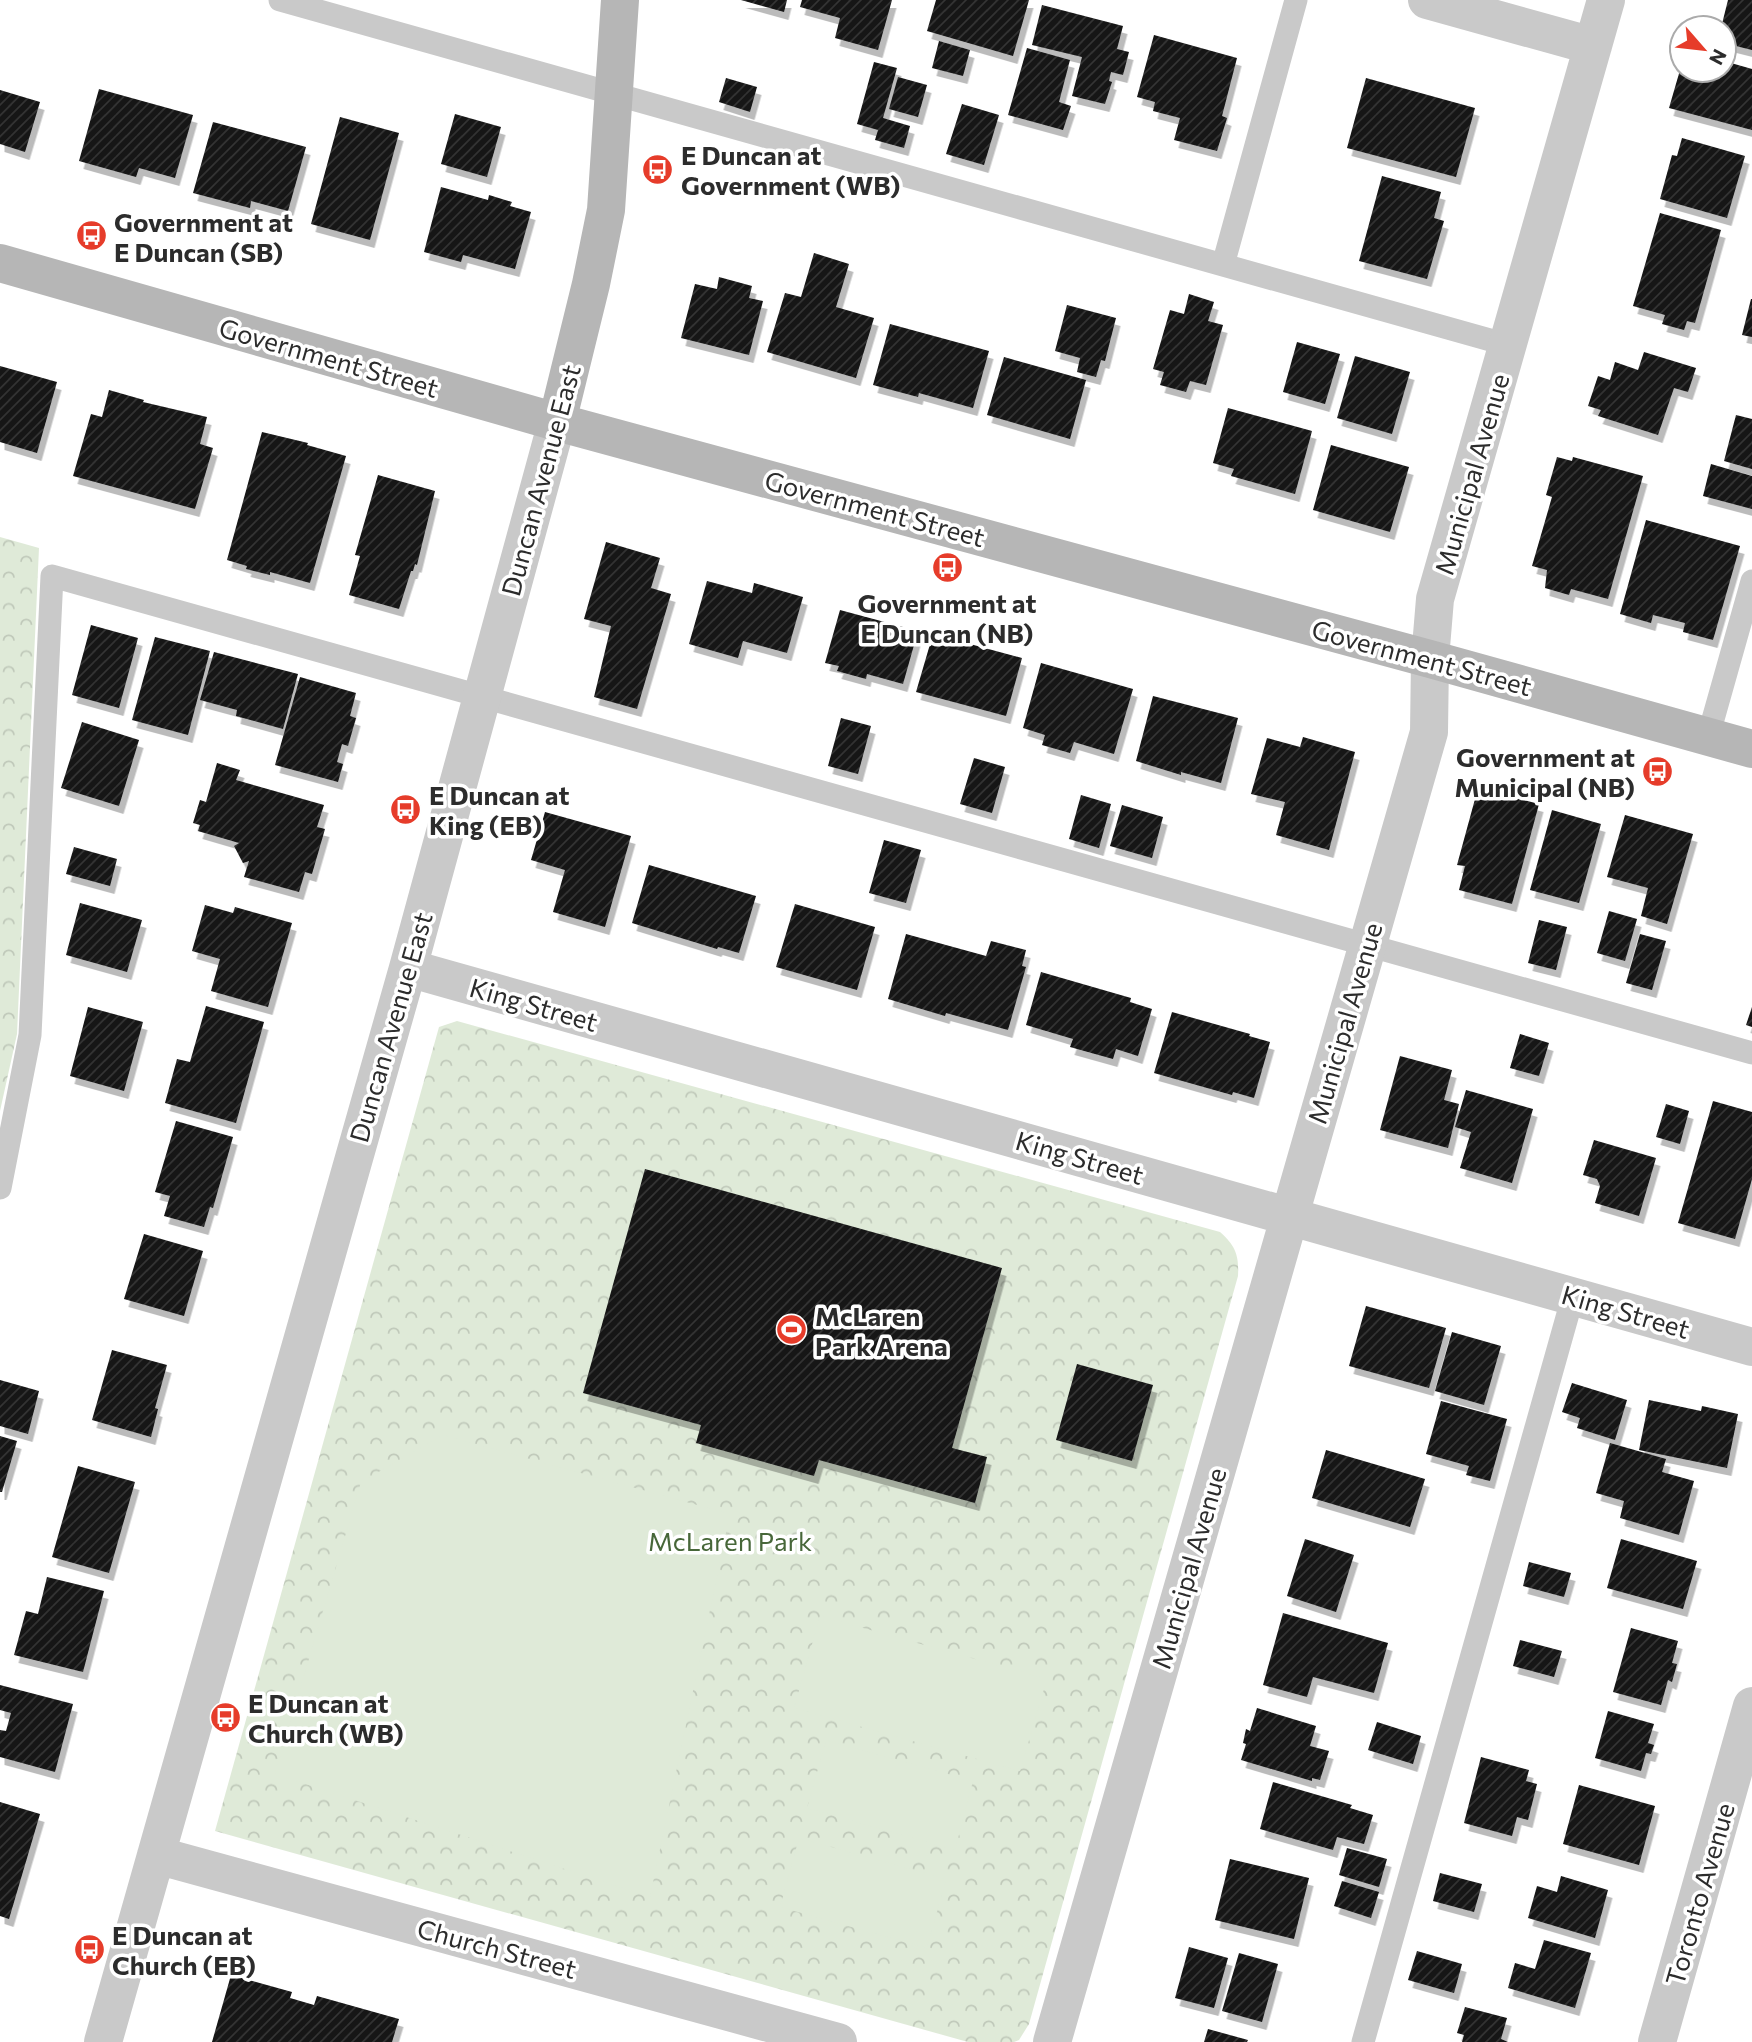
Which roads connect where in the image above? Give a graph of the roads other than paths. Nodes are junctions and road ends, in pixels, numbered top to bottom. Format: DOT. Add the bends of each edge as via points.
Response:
graph roads {
  1 [pos="280,0"];
  2 [pos="620,0"];
  3 [pos="1296,0"];
  4 [pos="1427,0"];
  5 [pos="1606,0"];
  6 [pos="1593,46"];
  7 [pos="614,92"];
  8 [pos="0,263"];
  9 [pos="1223,265"];
  10 [pos="1508,345"];
  11 [pos="557,422"];
  12 [pos="1752,581"];
  13 [pos="1430,659"];
  14 [pos="480,696"];
  15 [pos="1708,737"];
  16 [pos="1752,749"];
  17 [pos="1367,946"];
  18 [pos="408,968"];
  19 [pos="1752,1053"];
  20 [pos="0,1188"];
  21 [pos="1289,1215"];
  22 [pos="1573,1296"];
  23 [pos="1752,1347"];
  24 [pos="1752,1706"];
  25 [pos="156,1855"];
  26 [pos="103,2042"];
  27 [pos="838,2042"];
  28 [pos="1052,2042"];
  29 [pos="1363,2042"];
  30 [pos="1657,2042"];
  1 -- 7 [label="lane"];
  2 -- 7 [label="street, Duncan Avenue East"];
  3 -- 9 [label="lane"];
  4 -- 6 [label="street"];
  5 -- 6 [label="street, Municipal Avenue"];
  6 -- 10 [label="street, Municipal Avenue"];
  7 -- 9 [label="lane"];
  7 -- 11 [label="street, Duncan Avenue East" via="606,210"];
  8 -- 11 [label="street, Government Street"];
  9 -- 10 [label="lane"];
  10 -- 13 [label="street, Municipal Avenue" via="1435,600"];
  11 -- 13 [label="street, Government Street"];
  11 -- 14 [label="street, Duncan Avenue East"];
  12 -- 15 [label="lane"];
  13 -- 15 [label="street, Government Street"];
  13 -- 17 [label="street, Municipal Avenue" via="1429,732"];
  14 -- 17 [label="lane"];
  14 -- 18 [label="street, Duncan Avenue East"];
  14 -- 20 [label="lane" via="52,576 30,1035"];
  15 -- 16 [label="street, Government Street"];
  17 -- 19 [label="lane"];
  17 -- 21 [label="street, Municipal Avenue"];
  18 -- 21 [label="street, King Street"];
  18 -- 25 [label="street, Duncan Avenue East"];
  21 -- 22 [label="street, King Street"];
  21 -- 28 [label="street, Municipal Avenue"];
  22 -- 23 [label="street, King Street"];
  22 -- 29 [label="lane"];
  24 -- 30 [label="street, Toronto Avenue"];
  25 -- 26 [label="street, Duncan Avenue East"];
  25 -- 27 [label="street, Church Street"];
}
